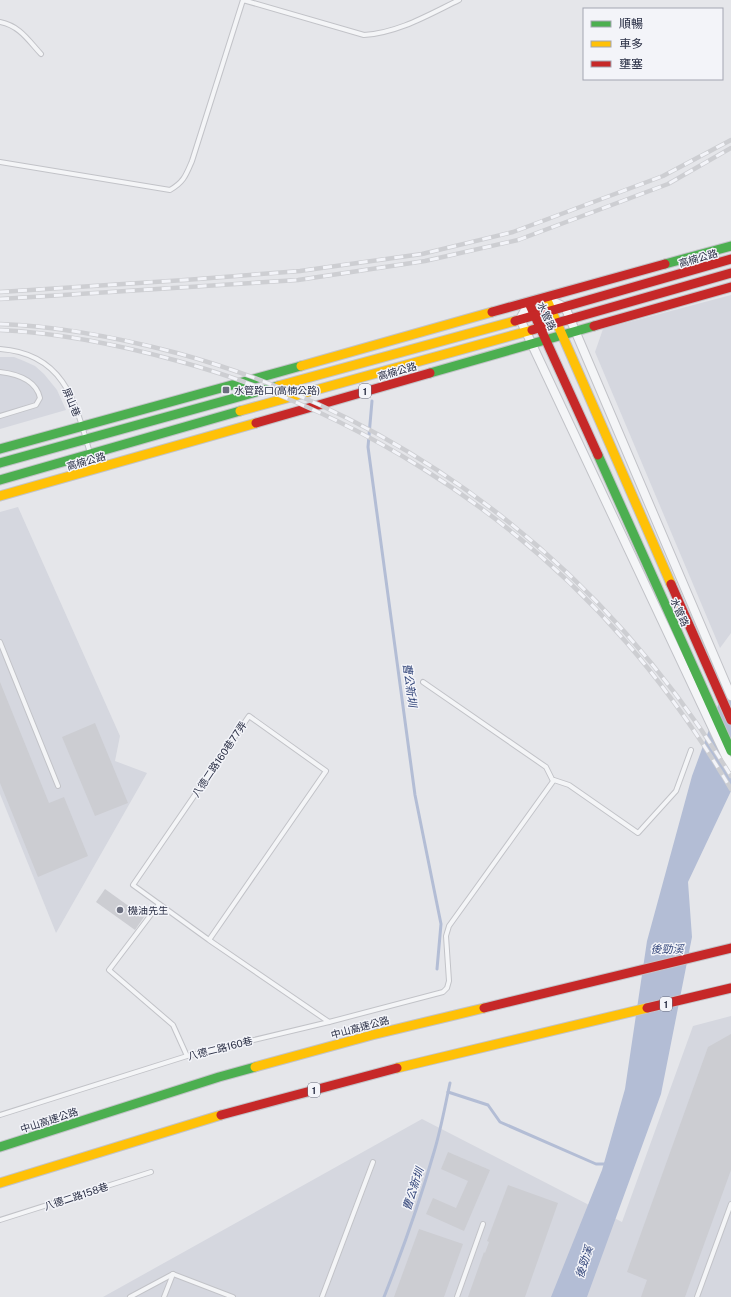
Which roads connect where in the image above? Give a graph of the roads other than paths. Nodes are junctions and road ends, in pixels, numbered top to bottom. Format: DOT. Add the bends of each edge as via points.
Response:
graph roads {
  1 [pos="459,0"];
  2 [pos="0,22"];
  3 [pos="41,54"];
  4 [pos="0,162"];
  5 [pos="731,246"];
  6 [pos="731,259"];
  7 [pos="731,273"];
  8 [pos="731,287"];
  9 [pos="546,298"];
  10 [pos="529,303"];
  11 [pos="565,307"];
  12 [pos="551,311"];
  13 [pos="534,315"];
  14 [pos="520,319"];
  15 [pos="570,320"];
  16 [pos="557,323"];
  17 [pos="540,328"];
  18 [pos="526,332"];
  19 [pos="575,332"];
  20 [pos="562,335"];
  21 [pos="546,340"];
  22 [pos="532,344"];
  23 [pos="0,349"];
  24 [pos="0,372"];
  25 [pos="0,416"];
  26 [pos="82,426"];
  27 [pos="85,439"];
  28 [pos="0,449"];
  29 [pos="90,453"];
  30 [pos="0,463"];
  31 [pos="94,470"];
  32 [pos="0,480"];
  33 [pos="0,496"];
  34 [pos="0,642"];
  35 [pos="718,678"];
  36 [pos="423,682"];
  37 [pos="698,689"];
  38 [pos="731,696"];
  39 [pos="731,720"];
  40 [pos="691,750"];
  41 [pos="731,751"];
  42 [pos="731,766"];
  43 [pos="553,782"];
  44 [pos="58,786"];
  45 [pos="159,904"];
  46 [pos="209,940"];
  47 [pos="731,948"];
  48 [pos="731,988"];
  49 [pos="329,1022"];
  50 [pos="187,1056"];
  51 [pos="0,1115"];
  52 [pos="0,1147"];
  53 [pos="373,1162"];
  54 [pos="151,1172"];
  55 [pos="0,1183"];
  56 [pos="731,1204"];
  57 [pos="0,1220"];
  58 [pos="483,1224"];
  59 [pos="173,1274"];
  60 [pos="130,1297"];
  61 [pos="164,1297"];
  62 [pos="233,1297"];
  63 [pos="322,1297"];
  64 [pos="457,1297"];
  65 [pos="697,1297"];
  1 -- 4 [label="lane" via="396,30 364,35 243,0 192,161 186,176 179,185 170,190"];
  2 -- 3 [label="lane" via="8,23 21,31"];
  5 -- 9 [label="main road, 高楠公路"];
  6 -- 11 [label="main road, 高楠公路"];
  7 -- 15 [label="main road, 高楠公路 / 1"];
  8 -- 19 [label="main road, 高楠公路 / 1"];
  9 -- 10 [label="main road, 高楠公路"];
  9 -- 11 [label="street, 水管路"];
  9 -- 12 [label="main road, 水管路"];
  10 -- 13 [label="main road, 水管路"];
  10 -- 14 [label="street, 水管路"];
  10 -- 26 [label="main road, 高楠公路"];
  11 -- 12 [label="main road, 高楠公路"];
  11 -- 15 [label="street, 水管路"];
  12 -- 13 [label="main road, 高楠公路"];
  12 -- 16 [label="main road, 水管路"];
  13 -- 14 [label="main road, 高楠公路"];
  13 -- 17 [label="main road, 水管路"];
  14 -- 18 [label="street, 水管路"];
  14 -- 27 [label="main road, 高楠公路"];
  15 -- 16 [label="main road, 高楠公路 / 1"];
  15 -- 19 [label="street, 水管路"];
  16 -- 17 [label="main road, 高楠公路 / 1"];
  16 -- 20 [label="main road, 水管路"];
  17 -- 18 [label="main road, 高楠公路 / 1"];
  17 -- 21 [label="main road, 水管路"];
  18 -- 22 [label="street, 水管路"];
  18 -- 29 [label="main road, 高楠公路 / 1"];
  19 -- 20 [label="main road, 高楠公路 / 1"];
  19 -- 35 [label="street, 水管路"];
  20 -- 21 [label="main road, 高楠公路 / 1"];
  20 -- 35 [label="main road, 水管路"];
  21 -- 22 [label="main road, 高楠公路 / 1"];
  21 -- 37 [label="main road, 水管路"];
  22 -- 31 [label="main road, 高楠公路 / 1"];
  22 -- 37 [label="street, 水管路"];
  23 -- 26 [label="lane, 屏山巷" via="27,354 49,367 66,385"];
  24 -- 25 [label="lane" via="11,373 33,384 40,398 36,405"];
  26 -- 27 [label="lane, 屏山巷"];
  26 -- 28 [label="main road, 高楠公路"];
  27 -- 29 [label="lane, 屏山巷"];
  27 -- 30 [label="main road, 高楠公路"];
  29 -- 31 [label="lane, 屏山巷"];
  29 -- 32 [label="main road, 高楠公路 / 1"];
  31 -- 33 [label="main road, 高楠公路 / 1"];
  34 -- 44 [label="lane"];
  35 -- 38 [label="street"];
  35 -- 39 [label="main road"];
  36 -- 43 [label="lane" via="546,767"];
  37 -- 41 [label="main road"];
  37 -- 42 [label="street"];
  40 -- 43 [label="lane" via="676,791 638,833 569,785 554,780"];
  43 -- 49 [label="lane, 八德二路160巷" via="449,926 446,936 450,981 447,988 443,992"];
  45 -- 46 [label="lane, 八德二路160巷77弄"];
  45 -- 46 [label="lane, 八德二路160巷77弄" via="133,885 248,716 326,771"];
  45 -- 50 [label="lane" via="109,970 173,1025"];
  46 -- 49 [label="lane, 八德二路160巷77弄"];
  47 -- 52 [label="main road, 中山高速公路" via="372,1034 220,1077"];
  48 -- 55 [label="main road, 1" via="388,1070 236,1111"];
  49 -- 50 [label="lane, 八德二路160巷"];
  50 -- 51 [label="lane, 八德二路160巷"];
  53 -- 63 [label="lane"];
  54 -- 57 [label="lane, 八德二路158巷"];
  56 -- 65 [label="lane"];
  58 -- 64 [label="lane"];
  59 -- 60 [label="lane"];
  59 -- 61 [label="lane"];
  59 -- 62 [label="lane"];
}
